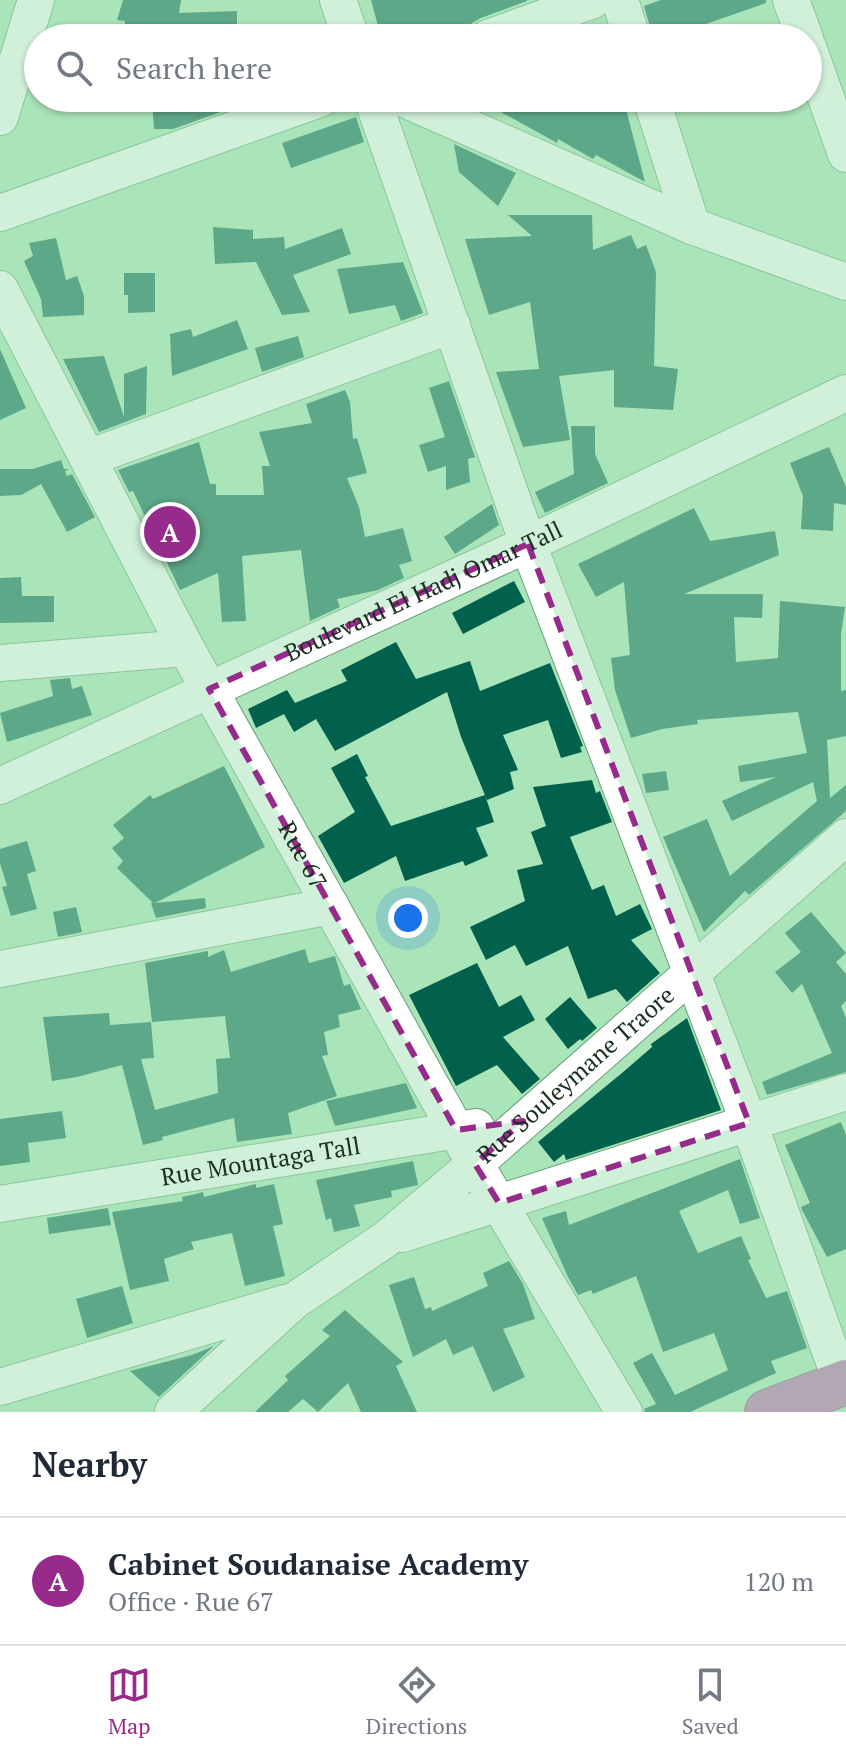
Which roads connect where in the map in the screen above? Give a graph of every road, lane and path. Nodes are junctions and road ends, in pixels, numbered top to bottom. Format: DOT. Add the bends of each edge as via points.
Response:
graph roads {
  1 [pos="36,0"];
  2 [pos="338,0"];
  3 [pos="593,0"];
  4 [pos="620,0"];
  5 [pos="791,0"];
  6 [pos="29,24"];
  7 [pos="346,24"];
  8 [pos="527,24"];
  9 [pos="628,24"];
  10 [pos="800,24"];
  11 [pos="24,39"];
  12 [pos="822,86"];
  13 [pos="283,112"];
  14 [pos="377,112"];
  15 [pos="434,112"];
  16 [pos="655,112"];
  17 [pos="0,117"];
  18 [pos="846,154"];
  19 [pos="0,213"];
  20 [pos="692,226"];
  21 [pos="846,282"];
  22 [pos="0,289"];
  23 [pos="452,325"];
  24 [pos="846,393"];
  25 [pos="88,458"];
  26 [pos="528,544"];
  27 [pos="186,648"];
  28 [pos="0,663"];
  29 [pos="209,689"];
  30 [pos="0,786"];
  31 [pos="846,837"];
  32 [pos="331,906"];
  33 [pos="0,969"];
  34 [pos="693,972"];
  35 [pos="846,1092"];
  36 [pos="523,1121"];
  37 [pos="749,1123"];
  38 [pos="456,1130"];
  39 [pos="475,1164"];
  40 [pos="499,1203"];
  41 [pos="0,1204"];
  42 [pos="386,1239"];
  43 [pos="294,1301"];
  44 [pos="844,1383"];
  45 [pos="0,1387"];
  46 [pos="173,1412"];
  47 [pos="624,1412"];
  48 [pos="767,1412"];
  1 -- 6 [label="street"];
  2 -- 7 [label="street"];
  3 -- 8 [label="street"];
  4 -- 9 [label="street"];
  5 -- 10 [label="street"];
  11 -- 17 [label="street"];
  12 -- 18 [label="street"];
  13 -- 19 [label="street"];
  14 -- 23 [label="street"];
  15 -- 20 [label="street"];
  16 -- 20 [label="street"];
  20 -- 21 [label="street"];
  22 -- 25 [label="street, Rue 67"];
  23 -- 25 [label="street"];
  23 -- 26 [label="street"];
  24 -- 26 [label="street, Boulevard El Hadj Omar Tall"];
  25 -- 27 [label="street, Rue 67"];
  26 -- 29 [label="street, Boulevard El Hadj Omar Tall"];
  26 -- 34 [label="street"];
  27 -- 28 [label="street"];
  27 -- 29 [label="street, Rue 67"];
  29 -- 30 [label="street, Boulevard El Hadj Omar Tall"];
  29 -- 32 [label="street, Rue 67"];
  31 -- 34 [label="street, Rue Souleymane Traore"];
  32 -- 33 [label="street"];
  32 -- 38 [label="street, Rue 67"];
  34 -- 36 [label="street, Rue Souleymane Traore"];
  34 -- 37 [label="street"];
  35 -- 37 [label="street"];
  36 -- 38 [label="street, Rue Mountaga Tall"];
  36 -- 39 [label="street, Rue Souleymane Traore"];
  37 -- 40 [label="street"];
  37 -- 44 [label="street"];
  38 -- 39 [label="street, Rue 67"];
  38 -- 41 [label="street, Rue Mountaga Tall"];
  39 -- 40 [label="street, Rue 67"];
  39 -- 42 [label="street, Rue Souleymane Traore"];
  40 -- 42 [label="street"];
  40 -- 47 [label="street, Rue 67"];
  42 -- 43 [label="street, Rue Souleymane Traore"];
  43 -- 45 [label="street"];
  43 -- 46 [label="street"];
  44 -- 48 [label="highway"];
}
